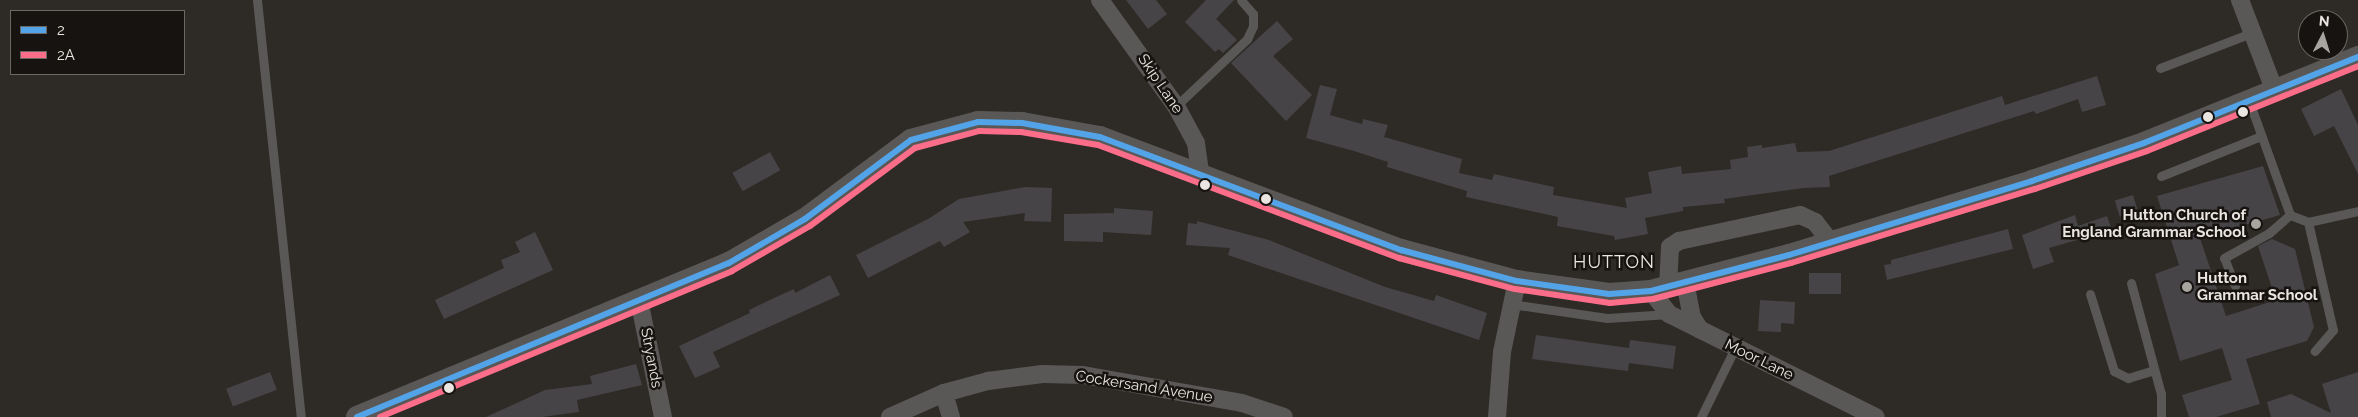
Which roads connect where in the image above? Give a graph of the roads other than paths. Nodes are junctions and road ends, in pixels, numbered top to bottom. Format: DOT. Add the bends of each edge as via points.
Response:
graph roads {
  1 [pos="257,0"];
  2 [pos="1100,0"];
  3 [pos="1241,0"];
  4 [pos="2240,0"];
  5 [pos="2251,33"];
  6 [pos="2358,57"];
  7 [pos="2160,68"];
  8 [pos="2274,89"];
  9 [pos="2248,100"];
  10 [pos="1176,106"];
  11 [pos="2261,136"];
  12 [pos="2161,176"];
  13 [pos="1201,177"];
  14 [pos="2358,211"];
  15 [pos="2290,216"];
  16 [pos="2308,222"];
  17 [pos="1830,241"];
  18 [pos="1517,281"];
  19 [pos="2131,283"];
  20 [pos="2235,286"];
  21 [pos="1668,287"];
  22 [pos="2090,294"];
  23 [pos="639,300"];
  24 [pos="1511,304"];
  25 [pos="1669,314"];
  26 [pos="1700,330"];
  27 [pos="1735,348"];
  28 [pos="2315,351"];
  29 [pos="2154,370"];
  30 [pos="944,393"];
  31 [pos="383,412"];
  32 [pos="302,417"];
  33 [pos="357,417"];
  34 [pos="663,417"];
  35 [pos="890,417"];
  36 [pos="951,417"];
  37 [pos="1284,417"];
  38 [pos="1497,417"];
  39 [pos="1702,417"];
  40 [pos="1876,417"];
  41 [pos="2161,417"];
  1 -- 32 [label="lane"];
  2 -- 10 [label="street, Skip Lane"];
  3 -- 10 [label="lane" via="1253,14 1248,39"];
  4 -- 5 [label="street"];
  5 -- 7 [label="lane"];
  5 -- 8 [label="street"];
  6 -- 8 [label="street"];
  8 -- 9 [label="street"];
  9 -- 11 [label="lane"];
  9 -- 17 [label="street" via="2144,143 2032,181"];
  10 -- 13 [label="street, Skip Lane" via="1196,143"];
  11 -- 12 [label="lane"];
  11 -- 15 [label="lane"];
  13 -- 18 [label="street" via="1401,250"];
  13 -- 23 [label="street" via="1100,137 1068,129 978,122 952,127 911,140 805,218 729,263"];
  14 -- 16 [label="lane"];
  15 -- 16 [label="lane"];
  15 -- 20 [label="lane" via="2269,233 2224,258"];
  16 -- 28 [label="lane" via="2333,330"];
  17 -- 21 [label="street"];
  17 -- 21 [label="street" via="1815,222 1800,215 1679,242 1670,247"];
  18 -- 21 [label="street" via="1609,294"];
  18 -- 24 [label="street"];
  19 -- 29 [label="lane"];
  21 -- 25 [label="street, Moor Lane"];
  21 -- 26 [label="street"];
  22 -- 29 [label="lane" via="2114,371 2128,378"];
  23 -- 31 [label="street"];
  23 -- 34 [label="street, Stryands"];
  24 -- 25 [label="lane" via="1607,318"];
  24 -- 38 [label="street" via="1502,352"];
  25 -- 26 [label="street, Moor Lane"];
  26 -- 27 [label="street, Moor Lane"];
  27 -- 39 [label="lane"];
  27 -- 40 [label="street, Moor Lane"];
  29 -- 41 [label="lane" via="2161,394"];
  30 -- 35 [label="street, Cockersand Avenue"];
  30 -- 36 [label="street"];
  30 -- 37 [label="street, Cockersand Avenue" via="988,381 1043,374 1083,375 1242,402"];
  31 -- 33 [label="street"];
}
